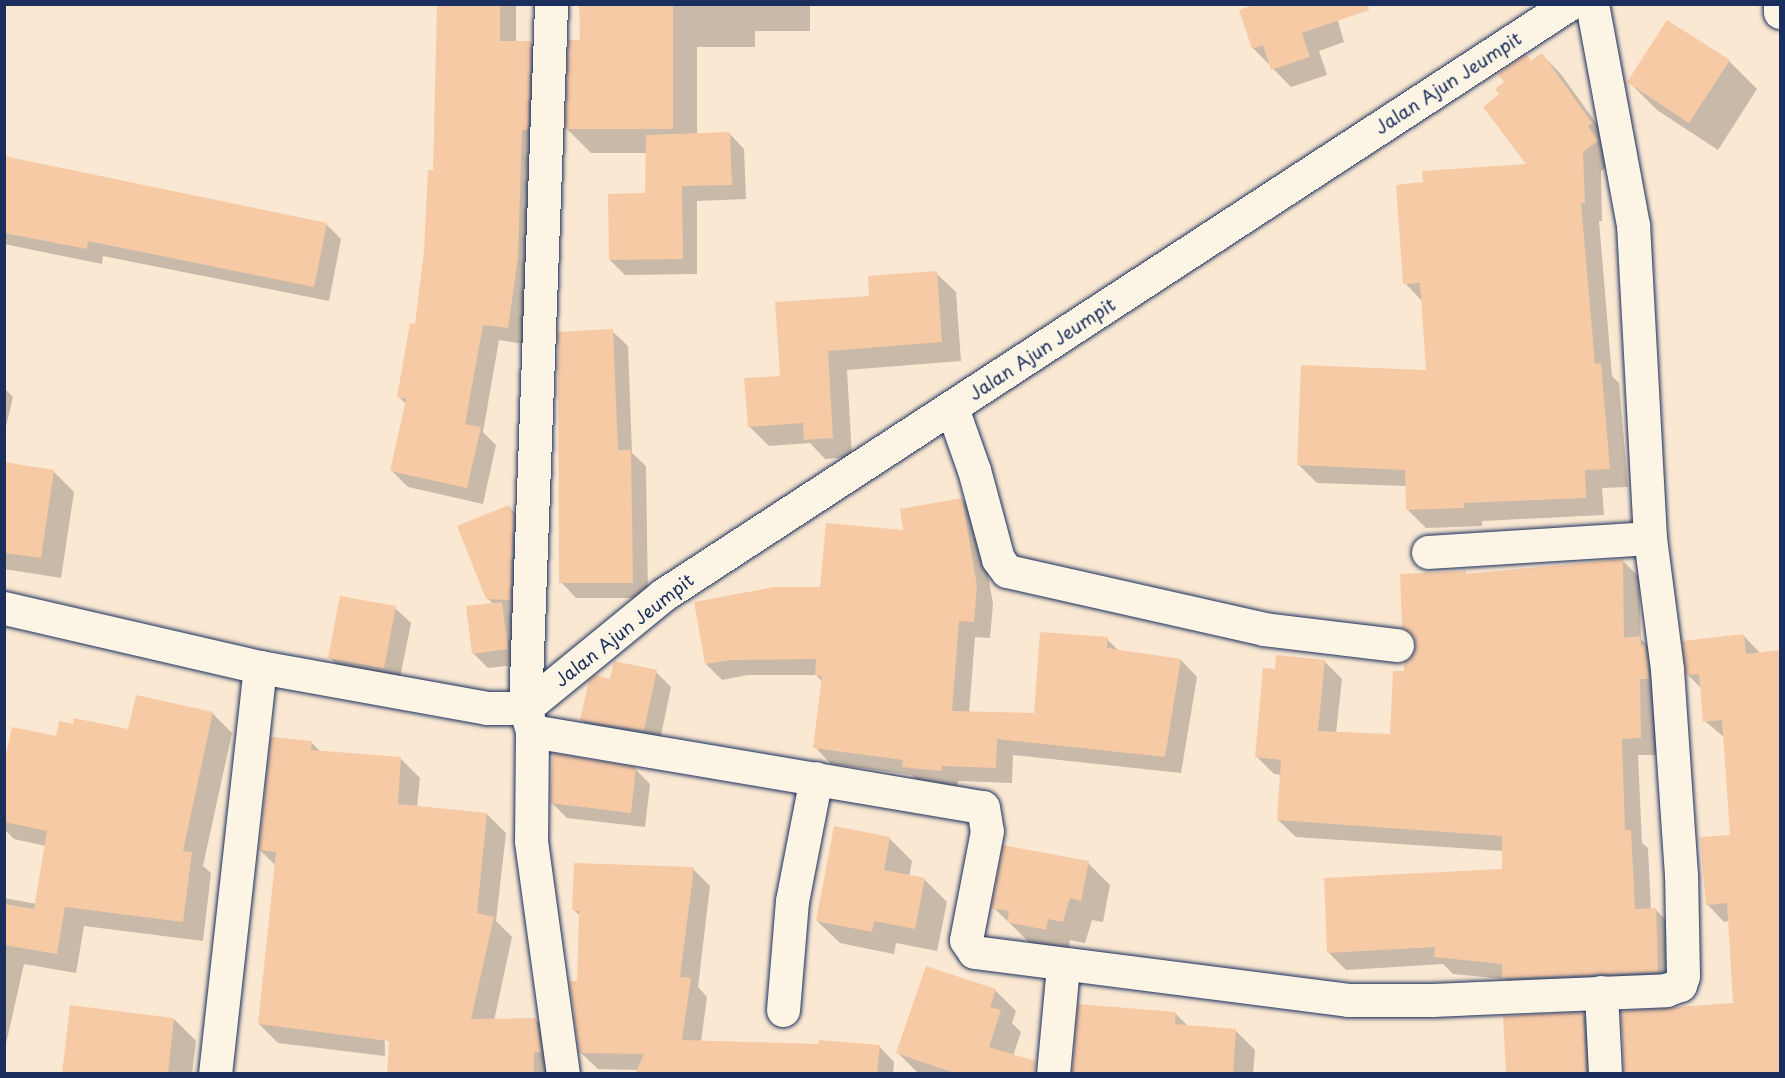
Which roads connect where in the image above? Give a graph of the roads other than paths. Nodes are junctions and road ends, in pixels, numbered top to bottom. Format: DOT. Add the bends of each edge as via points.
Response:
graph roads {
  1 [pos="551,4"];
  2 [pos="1569,4"];
  3 [pos="1592,4"];
  4 [pos="1780,5"];
  5 [pos="1780,12"];
  6 [pos="952,408"];
  7 [pos="1650,538"];
  8 [pos="1428,552"];
  9 [pos="4,608"];
  10 [pos="1397,645"];
  11 [pos="260,667"];
  12 [pos="528,719"];
  13 [pos="816,778"];
  14 [pos="1063,966"];
  15 [pos="1601,992"];
  16 [pos="783,1010"];
  17 [pos="215,1074"];
  18 [pos="563,1074"];
  19 [pos="1053,1074"];
  20 [pos="1605,1074"];
  1 -- 12 [label="street" via="526,675"];
  2 -- 6 [label="street, Jalan Ajun Jeumpit"];
  3 -- 7 [label="street" via="1633,225"];
  4 -- 5 [label="street"];
  6 -- 10 [label="street" via="998,559 1007,571 1264,629"];
  6 -- 12 [label="street, Jalan Ajun Jeumpit" via="663,595"];
  7 -- 8 [label="street"];
  7 -- 15 [label="street" via="1668,680 1681,875 1683,976 1680,986 1666,990"];
  9 -- 11 [label="street"];
  11 -- 12 [label="street"];
  11 -- 17 [label="street"];
  12 -- 13 [label="street"];
  12 -- 18 [label="street" via="531,841"];
  13 -- 14 [label="street" via="983,807 987,831 966,940 974,952"];
  13 -- 16 [label="street" via="792,901"];
  14 -- 15 [label="street" via="1348,1000"];
  14 -- 19 [label="street"];
  15 -- 20 [label="street"];
}
